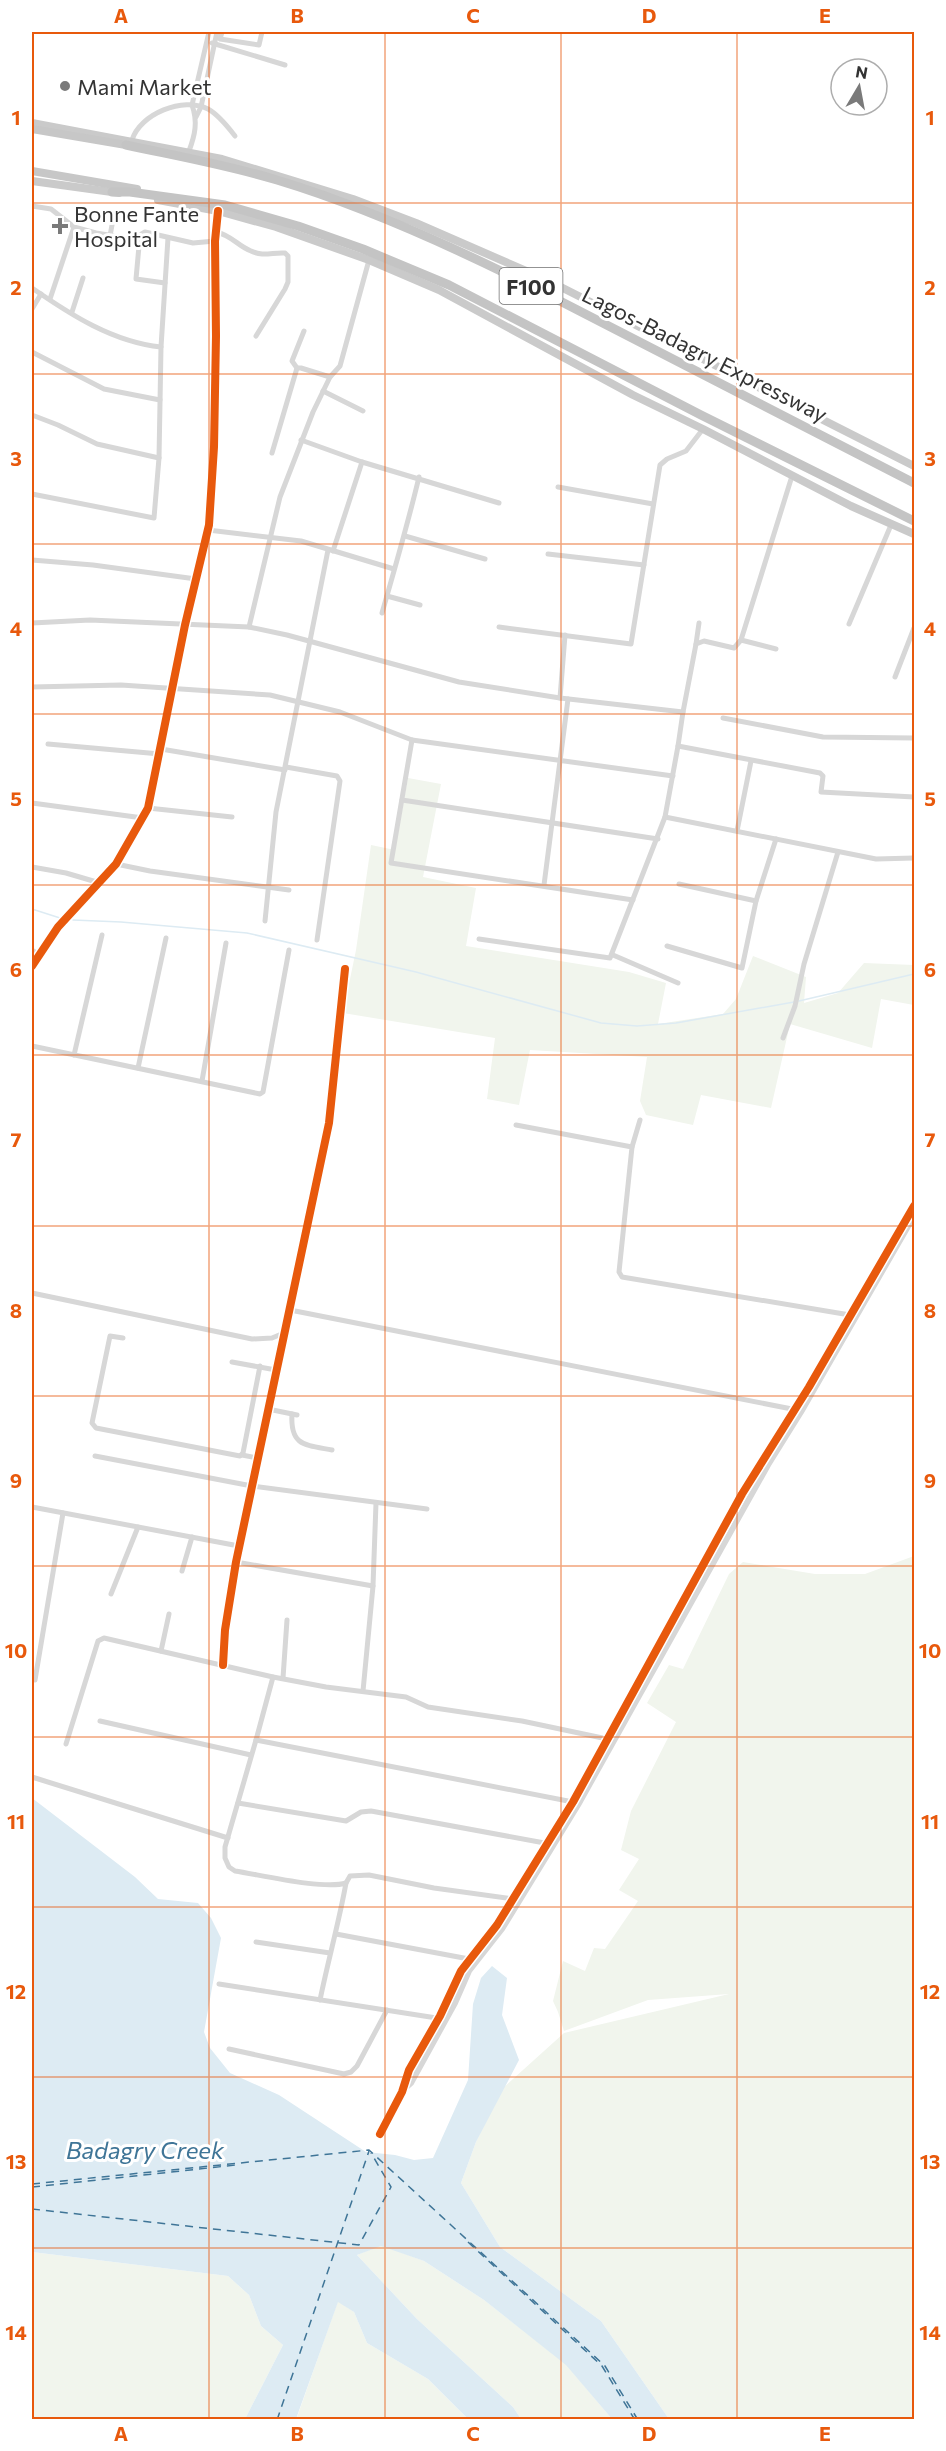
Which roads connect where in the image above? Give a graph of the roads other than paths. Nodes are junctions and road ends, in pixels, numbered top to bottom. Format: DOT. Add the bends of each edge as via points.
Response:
graph roads {
  1 [pos="209,32"];
  2 [pos="217,32"];
  3 [pos="222,32"];
  4 [pos="262,32"];
  5 [pos="207,42"];
  6 [pos="214,44"];
  7 [pos="285,65"];
  8 [pos="192,105"];
  9 [pos="201,107"];
  10 [pos="196,117"];
  11 [pos="32,123"];
  12 [pos="32,129"];
  13 [pos="235,136"];
  14 [pos="129,143"];
  15 [pos="189,152"];
  16 [pos="32,171"];
  17 [pos="32,181"];
  18 [pos="112,192"];
  19 [pos="184,198"];
  20 [pos="32,206"];
  21 [pos="218,211"];
  22 [pos="114,214"];
  23 [pos="74,227"];
  24 [pos="216,232"];
  25 [pos="110,236"];
  26 [pos="137,238"];
  27 [pos="168,238"];
  28 [pos="215,241"];
  29 [pos="369,260"];
  30 [pos="83,278"];
  31 [pos="165,283"];
  32 [pos="32,288"];
  33 [pos="41,294"];
  34 [pos="50,299"];
  35 [pos="32,309"];
  36 [pos="72,312"];
  37 [pos="304,331"];
  38 [pos="256,336"];
  39 [pos="161,347"];
  40 [pos="32,352"];
  41 [pos="297,369"];
  42 [pos="330,377"];
  43 [pos="323,391"];
  44 [pos="160,400"];
  45 [pos="363,411"];
  46 [pos="32,415"];
  47 [pos="703,429"];
  48 [pos="301,440"];
  49 [pos="272,453"];
  50 [pos="159,458"];
  51 [pos="362,462"];
  52 [pos="915,466"];
  53 [pos="792,476"];
  54 [pos="419,477"];
  55 [pos="915,483"];
  56 [pos="558,487"];
  57 [pos="32,494"];
  58 [pos="499,503"];
  59 [pos="653,504"];
  60 [pos="915,520"];
  61 [pos="891,525"];
  62 [pos="208,530"];
  63 [pos="915,534"];
  64 [pos="405,536"];
  65 [pos="271,538"];
  66 [pos="331,550"];
  67 [pos="548,554"];
  68 [pos="485,559"];
  69 [pos="32,560"];
  70 [pos="644,565"];
  71 [pos="394,569"];
  72 [pos="196,579"];
  73 [pos="387,596"];
  74 [pos="420,605"];
  75 [pos="382,613"];
  76 [pos="32,623"];
  77 [pos="699,623"];
  78 [pos="849,624"];
  79 [pos="185,626"];
  80 [pos="249,627"];
  81 [pos="499,627"];
  82 [pos="915,628"];
  83 [pos="565,634"];
  84 [pos="741,640"];
  85 [pos="310,641"];
  86 [pos="696,644"];
  87 [pos="776,649"];
  88 [pos="895,677"];
  89 [pos="32,687"];
  90 [pos="172,689"];
  91 [pos="560,698"];
  92 [pos="568,699"];
  93 [pos="299,702"];
  94 [pos="683,712"];
  95 [pos="723,718"];
  96 [pos="915,738"];
  97 [pos="412,740"];
  98 [pos="48,744"];
  99 [pos="678,746"];
  100 [pos="160,752"];
  101 [pos="751,761"];
  102 [pos="562,762"];
  103 [pos="285,768"];
  104 [pos="673,776"];
  105 [pos="915,797"];
  106 [pos="402,800"];
  107 [pos="32,803"];
  108 [pos="148,808"];
  109 [pos="232,817"];
  110 [pos="666,817"];
  111 [pos="143,818"];
  112 [pos="554,823"];
  113 [pos="737,831"];
  114 [pos="776,838"];
  115 [pos="658,839"];
  116 [pos="838,852"];
  117 [pos="915,858"];
  118 [pos="116,864"];
  119 [pos="32,867"];
  120 [pos="100,883"];
  121 [pos="679,884"];
  122 [pos="544,885"];
  123 [pos="269,887"];
  124 [pos="289,890"];
  125 [pos="633,900"];
  126 [pos="756,901"];
  127 [pos="265,921"];
  128 [pos="102,935"];
  129 [pos="166,938"];
  130 [pos="479,939"];
  131 [pos="318,940"];
  132 [pos="226,943"];
  133 [pos="667,946"];
  134 [pos="289,950"];
  135 [pos="35,952"];
  136 [pos="613,955"];
  137 [pos="32,966"];
  138 [pos="345,969"];
  139 [pos="678,983"];
  140 [pos="783,1038"];
  141 [pos="32,1047"];
  142 [pos="74,1055"];
  143 [pos="138,1068"];
  144 [pos="202,1080"];
  145 [pos="640,1120"];
  146 [pos="516,1125"];
  147 [pos="632,1147"];
  148 [pos="915,1206"];
  149 [pos="915,1216"];
  150 [pos="32,1293"];
  151 [pos="290,1310"];
  152 [pos="850,1314"];
  153 [pos="284,1333"];
  154 [pos="123,1338"];
  155 [pos="232,1362"];
  156 [pos="260,1366"];
  157 [pos="276,1370"];
  158 [pos="268,1409"];
  159 [pos="798,1410"];
  160 [pos="332,1450"];
  161 [pos="242,1455"];
  162 [pos="95,1456"];
  163 [pos="257,1458"];
  164 [pos="252,1486"];
  165 [pos="742,1494"];
  166 [pos="749,1498"];
  167 [pos="376,1503"];
  168 [pos="32,1507"];
  169 [pos="427,1509"];
  170 [pos="63,1513"];
  171 [pos="138,1527"];
  172 [pos="192,1537"];
  173 [pos="239,1546"];
  174 [pos="236,1562"];
  175 [pos="182,1571"];
  176 [pos="374,1586"];
  177 [pos="111,1594"];
  178 [pos="169,1614"];
  179 [pos="287,1620"];
  180 [pos="161,1651"];
  181 [pos="34,1661"];
  182 [pos="223,1665"];
  183 [pos="273,1677"];
  184 [pos="283,1678"];
  185 [pos="35,1680"];
  186 [pos="363,1691"];
  187 [pos="100,1721"];
  188 [pos="256,1740"];
  189 [pos="610,1740"];
  190 [pos="66,1744"];
  191 [pos="251,1755"];
  192 [pos="32,1777"];
  193 [pos="573,1802"];
  194 [pos="238,1803"];
  195 [pos="228,1838"];
  196 [pos="550,1844"];
  197 [pos="346,1883"];
  198 [pos="513,1899"];
  199 [pos="336,1934"];
  200 [pos="256,1942"];
  201 [pos="330,1953"];
  202 [pos="469,1959"];
  203 [pos="219,1984"];
  204 [pos="320,2000"];
  205 [pos="387,2010"];
  206 [pos="442,2019"];
  207 [pos="230,2049"];
  208 [pos="380,2134"];
  1 -- 5 [label="street"];
  2 -- 6 [label="street"];
  3 -- 4 [label="street" via="220,39 259,45"];
  5 -- 6 [label="street"];
  5 -- 8 [label="street"];
  6 -- 7 [label="street"];
  6 -- 9 [label="street"];
  8 -- 9 [label="street"];
  8 -- 10 [label="street"];
  8 -- 14 [label="street" via="170,107 149,118"];
  9 -- 10 [label="street"];
  9 -- 13 [label="street" via="218,117"];
  10 -- 15 [label="street"];
  11 -- 14 [label="main road, Lagos-Badagry Expressway"];
  12 -- 14 [label="highway, Lagos-Badagry Expressway / F100"];
  14 -- 15 [label="main road, Lagos-Badagry Expressway"];
  14 -- 55 [label="highway, Lagos-Badagry Expressway / F100" via="276,179 377,215 514,277"];
  15 -- 52 [label="main road, Lagos-Badagry Expressway" via="354,199 496,256"];
  16 -- 19 [label="highway, F100"];
  17 -- 18 [label="main road"];
  18 -- 19 [label="highway"];
  18 -- 21 [label="main road"];
  19 -- 60 [label="highway, F100" via="298,226 449,285"];
  20 -- 23 [label="street" via="51,209"];
  21 -- 24 [label="street"];
  21 -- 29 [label="main road"];
  22 -- 25 [label="street"];
  23 -- 25 [label="street"];
  23 -- 34 [label="street"];
  24 -- 28 [label="street"];
  24 -- 38 [label="street" via="227,234 248,250 288,256 288,282"];
  25 -- 26 [label="street"];
  26 -- 27 [label="street" via="145,232"];
  26 -- 31 [label="street" via="135,279"];
  27 -- 28 [label="street" via="201,244"];
  27 -- 31 [label="street"];
  28 -- 62 [label="street" via="216,387"];
  29 -- 42 [label="street" via="340,366"];
  29 -- 47 [label="main road" via="455,298"];
  30 -- 36 [label="street"];
  31 -- 39 [label="street"];
  32 -- 33 [label="street"];
  33 -- 34 [label="street"];
  33 -- 35 [label="street"];
  34 -- 36 [label="street"];
  36 -- 39 [label="street" via="123,340"];
  37 -- 41 [label="street" via="292,361"];
  39 -- 44 [label="street"];
  40 -- 44 [label="street" via="105,389"];
  41 -- 42 [label="street"];
  41 -- 49 [label="street"];
  42 -- 43 [label="street"];
  43 -- 45 [label="street"];
  43 -- 48 [label="street"];
  44 -- 50 [label="street"];
  46 -- 50 [label="street" via="97,444"];
  47 -- 53 [label="main road"];
  47 -- 59 [label="street" via="686,451 660,465"];
  48 -- 51 [label="street"];
  48 -- 65 [label="street" via="280,497"];
  50 -- 57 [label="street" via="154,518"];
  51 -- 54 [label="street"];
  51 -- 66 [label="street"];
  53 -- 61 [label="main road"];
  53 -- 84 [label="street"];
  54 -- 58 [label="street"];
  54 -- 64 [label="street"];
  56 -- 59 [label="street"];
  59 -- 70 [label="street"];
  61 -- 63 [label="main road"];
  61 -- 78 [label="street"];
  62 -- 65 [label="street"];
  62 -- 72 [label="street"];
  64 -- 68 [label="street"];
  64 -- 71 [label="street"];
  65 -- 66 [label="street"];
  65 -- 80 [label="street"];
  66 -- 71 [label="street"];
  66 -- 85 [label="street"];
  67 -- 70 [label="street"];
  69 -- 72 [label="street"];
  70 -- 83 [label="street" via="631,644"];
  71 -- 73 [label="street"];
  72 -- 79 [label="street"];
  73 -- 74 [label="street"];
  73 -- 75 [label="street"];
  76 -- 79 [label="street" via="90,620"];
  77 -- 86 [label="street"];
  79 -- 80 [label="street"];
  79 -- 90 [label="street"];
  80 -- 85 [label="street"];
  81 -- 83 [label="street"];
  82 -- 88 [label="street"];
  83 -- 91 [label="street"];
  84 -- 86 [label="street" via="734,648 704,641"];
  84 -- 87 [label="street"];
  85 -- 91 [label="street" via="459,682"];
  85 -- 93 [label="street"];
  86 -- 94 [label="street"];
  89 -- 90 [label="street" via="102,684"];
  90 -- 93 [label="street" via="270,694"];
  90 -- 100 [label="street"];
  91 -- 92 [label="street"];
  92 -- 94 [label="street"];
  92 -- 102 [label="street"];
  93 -- 97 [label="street" via="340,712"];
  93 -- 103 [label="street"];
  94 -- 99 [label="street"];
  95 -- 96 [label="street" via="823,737"];
  97 -- 102 [label="street"];
  97 -- 106 [label="street"];
  98 -- 100 [label="street"];
  99 -- 101 [label="street"];
  99 -- 104 [label="street"];
  100 -- 103 [label="street"];
  100 -- 108 [label="street"];
  101 -- 105 [label="street" via="820,773 821,792"];
  101 -- 113 [label="street"];
  102 -- 104 [label="street"];
  102 -- 112 [label="street"];
  103 -- 123 [label="street" via="276,812"];
  103 -- 131 [label="street" via="337,776 340,781"];
  104 -- 110 [label="street"];
  106 -- 112 [label="street"];
  106 -- 122 [label="street" via="391,863"];
  107 -- 111 [label="street"];
  108 -- 109 [label="street"];
  108 -- 111 [label="street"];
  110 -- 113 [label="street"];
  110 -- 115 [label="street"];
  111 -- 118 [label="street"];
  112 -- 115 [label="street"];
  112 -- 122 [label="street"];
  113 -- 114 [label="street"];
  114 -- 116 [label="street"];
  114 -- 126 [label="street"];
  115 -- 125 [label="street"];
  116 -- 117 [label="street" via="876,859"];
  116 -- 140 [label="street"];
  118 -- 120 [label="street"];
  118 -- 123 [label="street"];
  119 -- 120 [label="street"];
  120 -- 135 [label="street"];
  121 -- 126 [label="street"];
  122 -- 125 [label="street"];
  123 -- 124 [label="street"];
  123 -- 127 [label="street"];
  125 -- 136 [label="street"];
  126 -- 133 [label="street" via="742,968"];
  128 -- 142 [label="street"];
  129 -- 143 [label="street"];
  130 -- 136 [label="street" via="608,959"];
  132 -- 144 [label="street"];
  134 -- 144 [label="street" via="263,1092"];
  135 -- 137 [label="street"];
  136 -- 139 [label="street"];
  138 -- 151 [label="street" via="332,1107"];
  141 -- 142 [label="street"];
  142 -- 143 [label="street"];
  143 -- 144 [label="street"];
  145 -- 147 [label="street"];
  146 -- 147 [label="street"];
  147 -- 152 [label="street" via="620,1275"];
  148 -- 152 [label="street"];
  149 -- 159 [label="street"];
  150 -- 153 [label="street" via="252,1339"];
  151 -- 153 [label="street"];
  151 -- 159 [label="street"];
  152 -- 159 [label="street"];
  153 -- 157 [label="street"];
  154 -- 161 [label="street" via="110,1336 91,1419 93,1426"];
  155 -- 156 [label="street"];
  156 -- 157 [label="street"];
  156 -- 161 [label="street"];
  157 -- 158 [label="street"];
  158 -- 160 [label="street" via="295,1414 291,1430 303,1444"];
  158 -- 163 [label="street"];
  159 -- 165 [label="street"];
  159 -- 166 [label="street"];
  161 -- 163 [label="street"];
  162 -- 164 [label="street"];
  163 -- 164 [label="street"];
  164 -- 167 [label="street"];
  164 -- 173 [label="street"];
  165 -- 166 [label="street"];
  165 -- 189 [label="street"];
  166 -- 189 [label="street"];
  167 -- 169 [label="street"];
  167 -- 176 [label="street"];
  168 -- 170 [label="street"];
  170 -- 171 [label="street"];
  170 -- 181 [label="street"];
  171 -- 172 [label="street"];
  171 -- 177 [label="street"];
  172 -- 173 [label="street"];
  172 -- 175 [label="street"];
  173 -- 174 [label="street"];
  174 -- 176 [label="street"];
  174 -- 182 [label="street"];
  176 -- 186 [label="street"];
  178 -- 180 [label="street"];
  179 -- 184 [label="street"];
  180 -- 182 [label="street"];
  180 -- 190 [label="street" via="104,1638 98,1641"];
  181 -- 185 [label="street"];
  182 -- 183 [label="street"];
  183 -- 184 [label="street"];
  183 -- 188 [label="street"];
  184 -- 186 [label="street"];
  186 -- 189 [label="street" via="406,1697 428,1707"];
  187 -- 191 [label="street"];
  188 -- 191 [label="street"];
  188 -- 193 [label="street"];
  189 -- 193 [label="street"];
  189 -- 196 [label="street"];
  191 -- 194 [label="street"];
  192 -- 195 [label="street"];
  193 -- 196 [label="street"];
  194 -- 195 [label="street"];
  194 -- 196 [label="street" via="346,1821 371,1810"];
  195 -- 197 [label="street" via="225,1858 235,1870 309,1882"];
  196 -- 198 [label="street"];
  196 -- 206 [label="street" via="503,1927 469,1971"];
  197 -- 198 [label="street" via="350,1876 369,1875"];
  197 -- 199 [label="street"];
  198 -- 202 [label="street"];
  199 -- 201 [label="street"];
  199 -- 202 [label="street"];
  200 -- 201 [label="street"];
  201 -- 204 [label="street"];
  202 -- 206 [label="street"];
  203 -- 204 [label="street"];
  204 -- 205 [label="street"];
  205 -- 206 [label="street"];
  205 -- 207 [label="street" via="357,2066 344,2074"];
  206 -- 208 [label="street" via="409,2070"];
}
